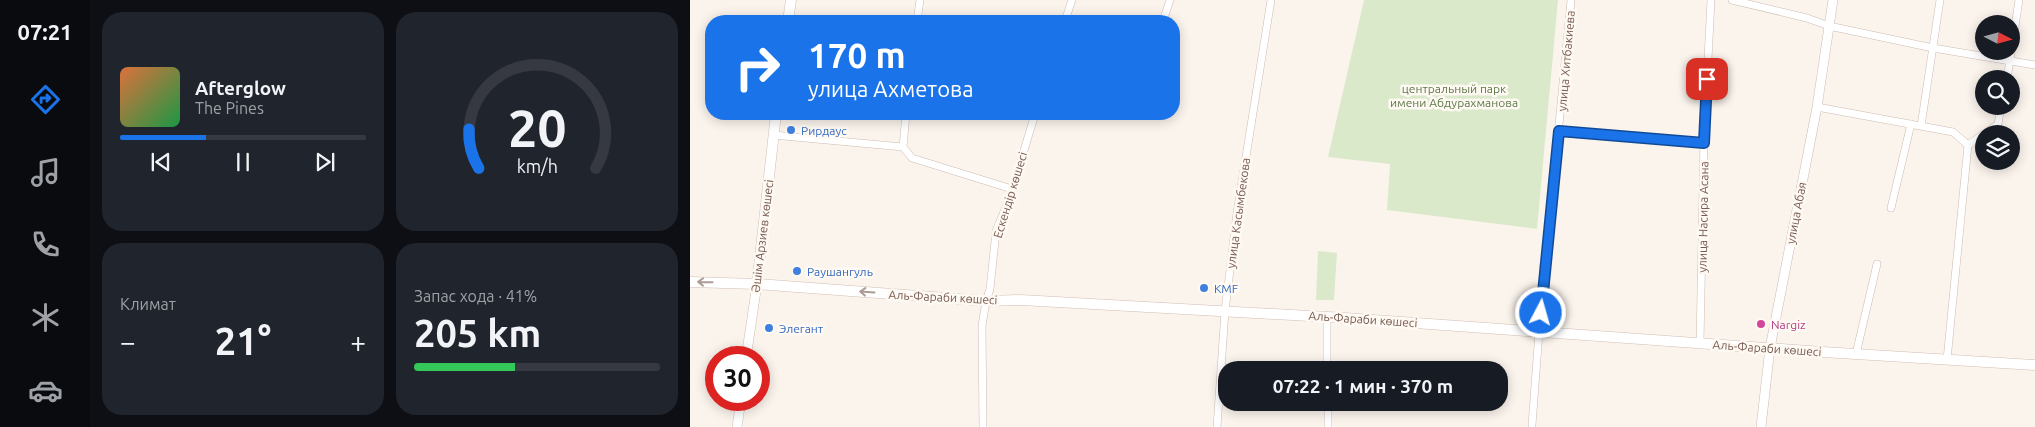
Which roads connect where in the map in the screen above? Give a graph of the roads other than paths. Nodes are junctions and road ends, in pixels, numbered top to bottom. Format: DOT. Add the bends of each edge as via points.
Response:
graph roads {
  1 [pos="791,0"];
  2 [pos="920,0"];
  3 [pos="1072,0"];
  4 [pos="1170,0"];
  5 [pos="1271,0"];
  6 [pos="1571,0"];
  7 [pos="1711,0"];
  8 [pos="1732,0"];
  9 [pos="1833,0"];
  10 [pos="1940,0"];
  11 [pos="2019,0"];
  12 [pos="789,15"];
  13 [pos="918,15"];
  14 [pos="1067,15"];
  15 [pos="1165,15"];
  16 [pos="1829,26"];
  17 [pos="1933,48"];
  18 [pos="2010,61"];
  19 [pos="2035,65"];
  20 [pos="2008,70"];
  21 [pos="1817,107"];
  22 [pos="775,120"];
  23 [pos="905,120"];
  24 [pos="1033,120"];
  25 [pos="1911,124"];
  26 [pos="1921,126"];
  27 [pos="1559,131"];
  28 [pos="773,135"];
  29 [pos="1975,140"];
  30 [pos="1704,143"];
  31 [pos="1968,145"];
  32 [pos="903,147"];
  33 [pos="1012,188"];
  34 [pos="1890,208"];
  35 [pos="1877,264"];
  36 [pos="690,282"];
  37 [pos="756,284"];
  38 [pos="986,302"];
  39 [pos="1225,311"];
  40 [pos="1327,316"];
  41 [pos="1539,332"];
  42 [pos="1700,343"];
  43 [pos="748,346"];
  44 [pos="1770,348"];
  45 [pos="1856,354"];
  46 [pos="1947,360"];
  47 [pos="1327,361"];
  48 [pos="2035,365"];
  49 [pos="739,411"];
  50 [pos="1328,411"];
  51 [pos="1532,425"];
  52 [pos="737,427"];
  53 [pos="983,427"];
  54 [pos="1217,427"];
  55 [pos="1328,427"];
  56 [pos="1761,427"];
  1 -- 12 [label="main road"];
  2 -- 13 [label="street"];
  3 -- 14 [label="street"];
  4 -- 15 [label="street"];
  5 -- 39 [label="street, улица Касымбекова"];
  6 -- 27 [label="street, улица Хитбакиева"];
  7 -- 30 [label="street, улица Насира Асана"];
  8 -- 16 [label="street"];
  9 -- 16 [label="street, улица Абая"];
  10 -- 17 [label="street"];
  11 -- 18 [label="street"];
  16 -- 17 [label="street"];
  16 -- 21 [label="street, улица Абая"];
  17 -- 18 [label="street"];
  17 -- 26 [label="street"];
  18 -- 19 [label="street"];
  18 -- 20 [label="street"];
  21 -- 25 [label="street"];
  21 -- 44 [label="street, улица Абая"];
  22 -- 28 [label="main road, Әшім Арзиев көшесі"];
  23 -- 32 [label="street"];
  24 -- 33 [label="street, Ескендір көшесі"];
  25 -- 26 [label="street"];
  25 -- 34 [label="street"];
  26 -- 31 [label="street" via="1954,132"];
  27 -- 30 [label="street"];
  27 -- 41 [label="street, улица Хитбакиева"];
  28 -- 32 [label="street"];
  28 -- 37 [label="main road, Әшім Арзиев көшесі"];
  29 -- 31 [label="street"];
  30 -- 42 [label="street, улица Насира Асана"];
  31 -- 46 [label="street"];
  32 -- 33 [label="street" via="912,158"];
  33 -- 38 [label="street, Ескендір көшесі" via="996,231"];
  35 -- 45 [label="street"];
  37 -- 36 [label="main road, Аль-Фараби көшесі, one-way"];
  38 -- 37 [label="main road, Аль-Фараби көшесі, one-way"];
  37 -- 43 [label="street, Әшім Арзиев көшесі"];
  38 -- 39 [label="main road, Аль-Фараби көшесі" via="1021,300"];
  38 -- 53 [label="street, Ескендір көшесі" via="982,326"];
  39 -- 40 [label="main road, Аль-Фараби көшесі"];
  39 -- 54 [label="street, улица Касымбекова"];
  40 -- 41 [label="main road, Аль-Фараби көшесі"];
  40 -- 47 [label="street"];
  41 -- 42 [label="main road, Аль-Фараби көшесі"];
  41 -- 51 [label="street, улица Хитбакиева"];
  42 -- 44 [label="main road, Аль-Фараби көшесі"];
  44 -- 45 [label="main road, Аль-Фараби көшесі"];
  44 -- 56 [label="street, улица Абая"];
  45 -- 46 [label="main road, Аль-Фараби көшесі"];
  46 -- 48 [label="main road, Аль-Фараби көшесі"];
  49 -- 52 [label="street"];
  50 -- 55 [label="street"];
}
